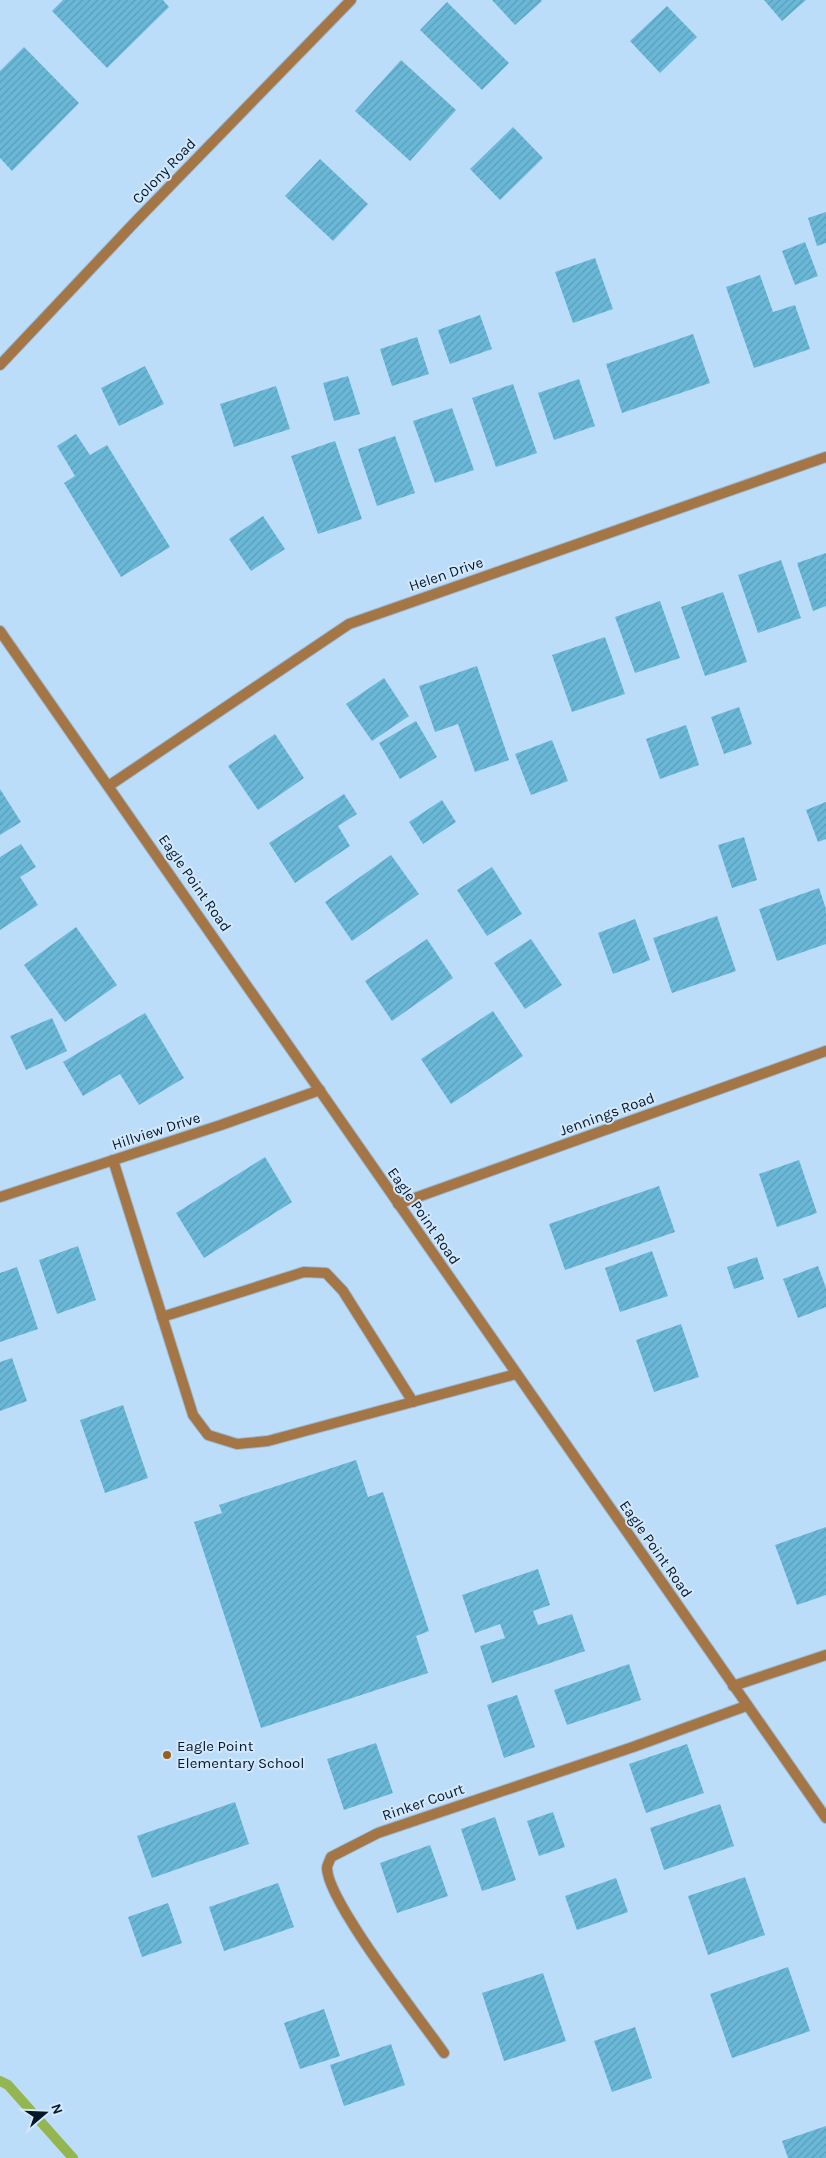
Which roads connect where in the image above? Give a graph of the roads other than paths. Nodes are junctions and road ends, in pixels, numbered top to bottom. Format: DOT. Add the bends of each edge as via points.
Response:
graph roads {
  1 [pos="351,0"];
  2 [pos="0,365"];
  3 [pos="826,457"];
  4 [pos="0,630"];
  5 [pos="110,785"];
  6 [pos="826,1051"];
  7 [pos="320,1090"];
  8 [pos="113,1160"];
  9 [pos="0,1197"];
  10 [pos="398,1204"];
  11 [pos="162,1317"];
  12 [pos="516,1374"];
  13 [pos="413,1402"];
  14 [pos="826,1655"];
  15 [pos="733,1686"];
  16 [pos="746,1706"];
  17 [pos="826,1818"];
  18 [pos="444,2053"];
  1 -- 2 [label="street, Colony Road"];
  3 -- 5 [label="street, Helen Drive" via="349,624"];
  4 -- 5 [label="street, Eagle Point Road"];
  5 -- 7 [label="street, Eagle Point Road"];
  6 -- 10 [label="street, Jennings Road"];
  7 -- 8 [label="street, Hillview Drive"];
  7 -- 10 [label="street, Eagle Point Road"];
  8 -- 9 [label="street, Hillview Drive"];
  8 -- 11 [label="street"];
  10 -- 12 [label="street, Eagle Point Road"];
  11 -- 13 [label="street" via="304,1272 326,1273 343,1291"];
  11 -- 13 [label="street" via="193,1415 208,1435 237,1444 268,1441"];
  12 -- 13 [label="street"];
  12 -- 15 [label="street, Eagle Point Road"];
  14 -- 15 [label="street"];
  15 -- 16 [label="street, Eagle Point Road"];
  16 -- 17 [label="street, Eagle Point Road"];
  16 -- 18 [label="street, Rinker Court" via="378,1833 331,1857 327,1868 336,1895 350,1920"];
}
